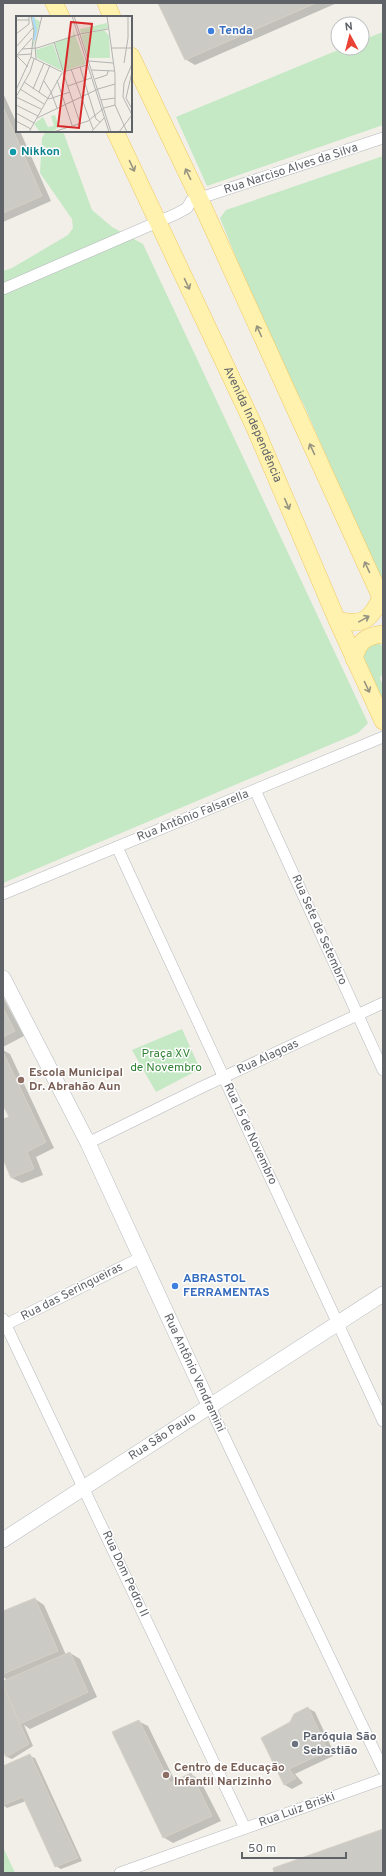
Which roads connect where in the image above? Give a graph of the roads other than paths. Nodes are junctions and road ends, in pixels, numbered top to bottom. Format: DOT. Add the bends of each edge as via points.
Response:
graph roads {
  1 [pos="54,3"];
  2 [pos="106,3"];
  3 [pos="60,16"];
  4 [pos="112,16"];
  5 [pos="132,58"];
  6 [pos="115,132"];
  7 [pos="383,138"];
  8 [pos="199,198"];
  9 [pos="158,221"];
  10 [pos="3,289"];
  11 [pos="382,600"];
  12 [pos="336,620"];
  13 [pos="383,634"];
  14 [pos="354,659"];
  15 [pos="383,721"];
  16 [pos="383,737"];
  17 [pos="255,790"];
  18 [pos="117,847"];
  19 [pos="3,894"];
  20 [pos="3,978"];
  21 [pos="383,1003"];
  22 [pos="357,1015"];
  23 [pos="383,1070"];
  24 [pos="223,1077"];
  25 [pos="88,1143"];
  26 [pos="140,1258"];
  27 [pos="383,1294"];
  28 [pos="4,1324"];
  29 [pos="337,1325"];
  30 [pos="210,1407"];
  31 [pos="383,1421"];
  32 [pos="84,1487"];
  33 [pos="3,1540"];
  34 [pos="383,1769"];
  35 [pos="383,1779"];
  36 [pos="245,1828"];
  37 [pos="120,1873"];
  1 -- 3 [label="main road"];
  2 -- 4 [label="main road"];
  8 -- 5 [label="main road, one-way"];
  6 -- 9 [label="main road, Avenida Independência, one-way"];
  7 -- 8 [label="street, Rua Narciso Alves da Silva"];
  8 -- 9 [label="street, Rua Narciso Alves da Silva" via="191,201 187,208"];
  11 -- 8 [label="main road, one-way"];
  9 -- 10 [label="street, Rua Narciso Alves da Silva"];
  9 -- 12 [label="main road, Avenida Independência, one-way" via="255,428"];
  12 -- 11 [label="main road, one-way" via="350,623 364,621"];
  12 -- 14 [label="main road, Avenida Independência"];
  13 -- 14 [label="main road" via="367,638 357,647"];
  14 -- 15 [label="main road, Avenida Independência, one-way"];
  16 -- 17 [label="street, Rua Antônio Falsarella"];
  17 -- 18 [label="street, Rua Antônio Falsarella"];
  17 -- 22 [label="street, Rua Sete de Setembro"];
  18 -- 19 [label="street, Rua Antônio Falsarella"];
  18 -- 24 [label="street, Rua 15 de Novembro"];
  20 -- 25 [label="street, Rua Antônio Vendramini"];
  21 -- 22 [label="street, Rua Alagoas"];
  22 -- 23 [label="street, Rua Sete de Setembro"];
  22 -- 24 [label="street, Rua Alagoas"];
  24 -- 25 [label="street, Rua Alagoas"];
  24 -- 29 [label="street, Rua 15 de Novembro"];
  25 -- 26 [label="street, Rua Antônio Vendramini"];
  26 -- 28 [label="street, Rua das Seringueiras"];
  26 -- 30 [label="street, Rua Antônio Vendramini"];
  27 -- 29 [label="street, Rua São Paulo"];
  28 -- 32 [label="street, Rua Dom Pedro II"];
  29 -- 30 [label="street, Rua São Paulo"];
  29 -- 31 [label="street, Rua 15 de Novembro"];
  30 -- 32 [label="street, Rua São Paulo"];
  30 -- 34 [label="street, Rua Antônio Vendramini"];
  32 -- 33 [label="street, Rua São Paulo"];
  32 -- 36 [label="street, Rua Dom Pedro II"];
  35 -- 36 [label="street, Rua Luiz Briski"];
  36 -- 37 [label="street, Rua Luiz Briski"];
}
